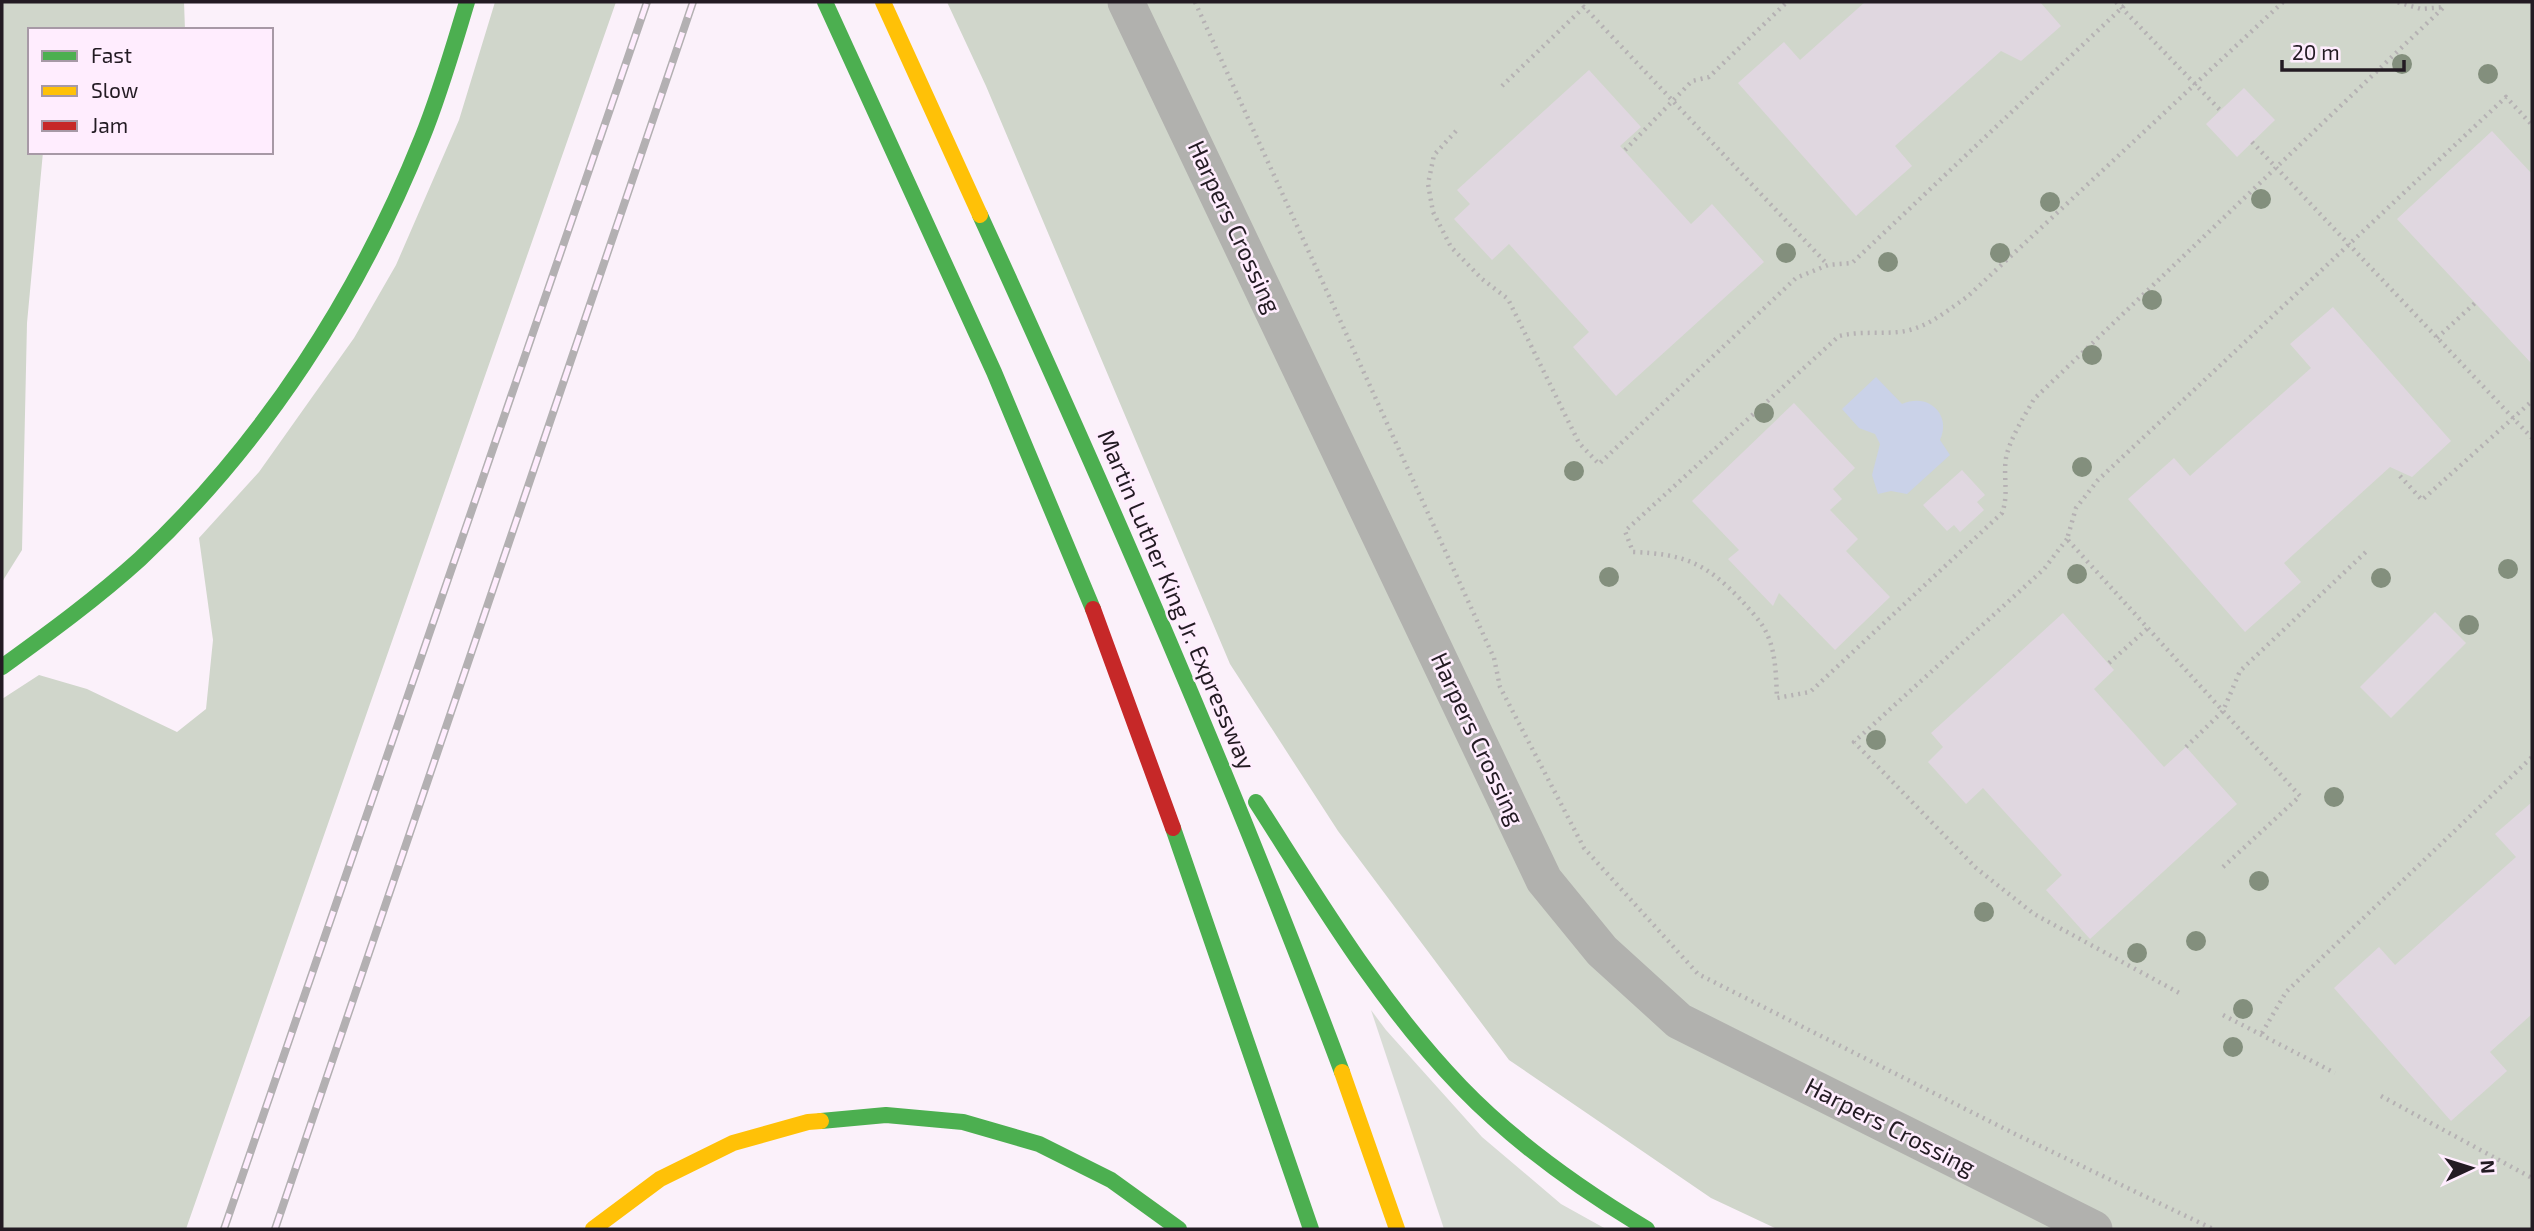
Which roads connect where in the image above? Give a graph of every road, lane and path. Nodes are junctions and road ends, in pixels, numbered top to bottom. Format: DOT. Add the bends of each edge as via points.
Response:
graph roads {
  1 [pos="467,2"];
  2 [pos="825,2"];
  3 [pos="883,2"];
  4 [pos="1126,2"];
  5 [pos="1195,2"];
  6 [pos="1787,2"];
  7 [pos="2116,2"];
  8 [pos="2128,2"];
  9 [pos="2283,2"];
  10 [pos="2397,2"];
  11 [pos="2122,8"];
  12 [pos="2194,84"];
  13 [pos="1502,86"];
  14 [pos="1673,101"];
  15 [pos="2220,110"];
  16 [pos="2532,125"];
  17 [pos="1456,131"];
  18 [pos="2252,142"];
  19 [pos="1625,150"];
  20 [pos="2276,168"];
  21 [pos="2350,245"];
  22 [pos="1828,265"];
  23 [pos="2475,303"];
  24 [pos="2437,338"];
  25 [pos="2532,401"];
  26 [pos="2514,418"];
  27 [pos="2532,438"];
  28 [pos="2400,476"];
  29 [pos="2067,539"];
  30 [pos="2369,549"];
  31 [pos="2148,628"];
  32 [pos="2109,663"];
  33 [pos="2,667"];
  34 [pos="2223,711"];
  35 [pos="1203,721"];
  36 [pos="2186,747"];
  37 [pos="2532,757"];
  38 [pos="2223,867"];
  39 [pos="2183,995"];
  40 [pos="2223,1015"];
  41 [pos="2262,1033"];
  42 [pos="2335,1073"];
  43 [pos="2381,1096"];
  44 [pos="2532,1178"];
  45 [pos="593,1229"];
  46 [pos="1179,1229"];
  47 [pos="1311,1229"];
  48 [pos="1397,1229"];
  49 [pos="1647,1229"];
  50 [pos="2094,1229"];
  51 [pos="2213,1229"];
  1 -- 33 [label="highway" via="406,181 372,252 286,390 238,454 121,576"];
  2 -- 47 [label="highway" via="972,323 1087,596 1155,777"];
  3 -- 35 [label="highway, Martin Luther King Jr. Expressway" via="1086,448"];
  4 -- 50 [label="street, Harpers Crossing" via="1544,880 1602,951 1679,1021"];
  5 -- 51 [label="path" via="1494,658 1500,687 1584,848 1698,974"];
  6 -- 14 [label="path" via="1709,77 1692,81"];
  7 -- 11 [label="path"];
  8 -- 11 [label="path"];
  9 -- 12 [label="path"];
  10 -- 20 [label="path" via="2421,9 2444,7"];
  11 -- 12 [label="path"];
  11 -- 22 [label="path" via="1852,263"];
  12 -- 15 [label="path"];
  12 -- 20 [label="path" via="1967,297 1930,323 1900,332 1839,336 1625,531 1633,552 1664,553 1697,563 1722,580 1767,634 1777,698 1810,692 2001,513 2006,456 2034,398"];
  13 -- 14 [label="path" via="1584,7"];
  14 -- 19 [label="path"];
  14 -- 22 [label="path"];
  16 -- 21 [label="path" via="2506,97"];
  17 -- 22 [label="path" via="1434,155 1428,184 1433,212 1451,247 1508,299 1579,443 1599,464 1796,278"];
  18 -- 20 [label="path"];
  20 -- 21 [label="path"];
  21 -- 24 [label="path"];
  21 -- 29 [label="path" via="2098,480 2076,508"];
  23 -- 24 [label="path"];
  24 -- 26 [label="path"];
  25 -- 26 [label="path"];
  26 -- 27 [label="path"];
  26 -- 28 [label="path" via="2422,500"];
  29 -- 31 [label="path"];
  29 -- 39 [label="path" via="2045,569 1854,742 1976,868 2034,914"];
  30 -- 34 [label="path" via="2240,671"];
  31 -- 32 [label="path"];
  31 -- 34 [label="path"];
  34 -- 36 [label="path"];
  34 -- 38 [label="path" via="2300,796"];
  35 -- 48 [label="highway, Martin Luther King Jr. Expressway" via="1262,860"];
  35 -- 49 [label="highway" via="1373,981 1417,1038 1507,1131 1553,1169"];
  37 -- 41 [label="path" via="2286,992"];
  40 -- 41 [label="path"];
  41 -- 42 [label="path"];
  43 -- 44 [label="path"];
  45 -- 46 [label="highway" via="647,1186 730,1143 774,1128 860,1115 950,1121 1037,1143 1122,1187"];
}
